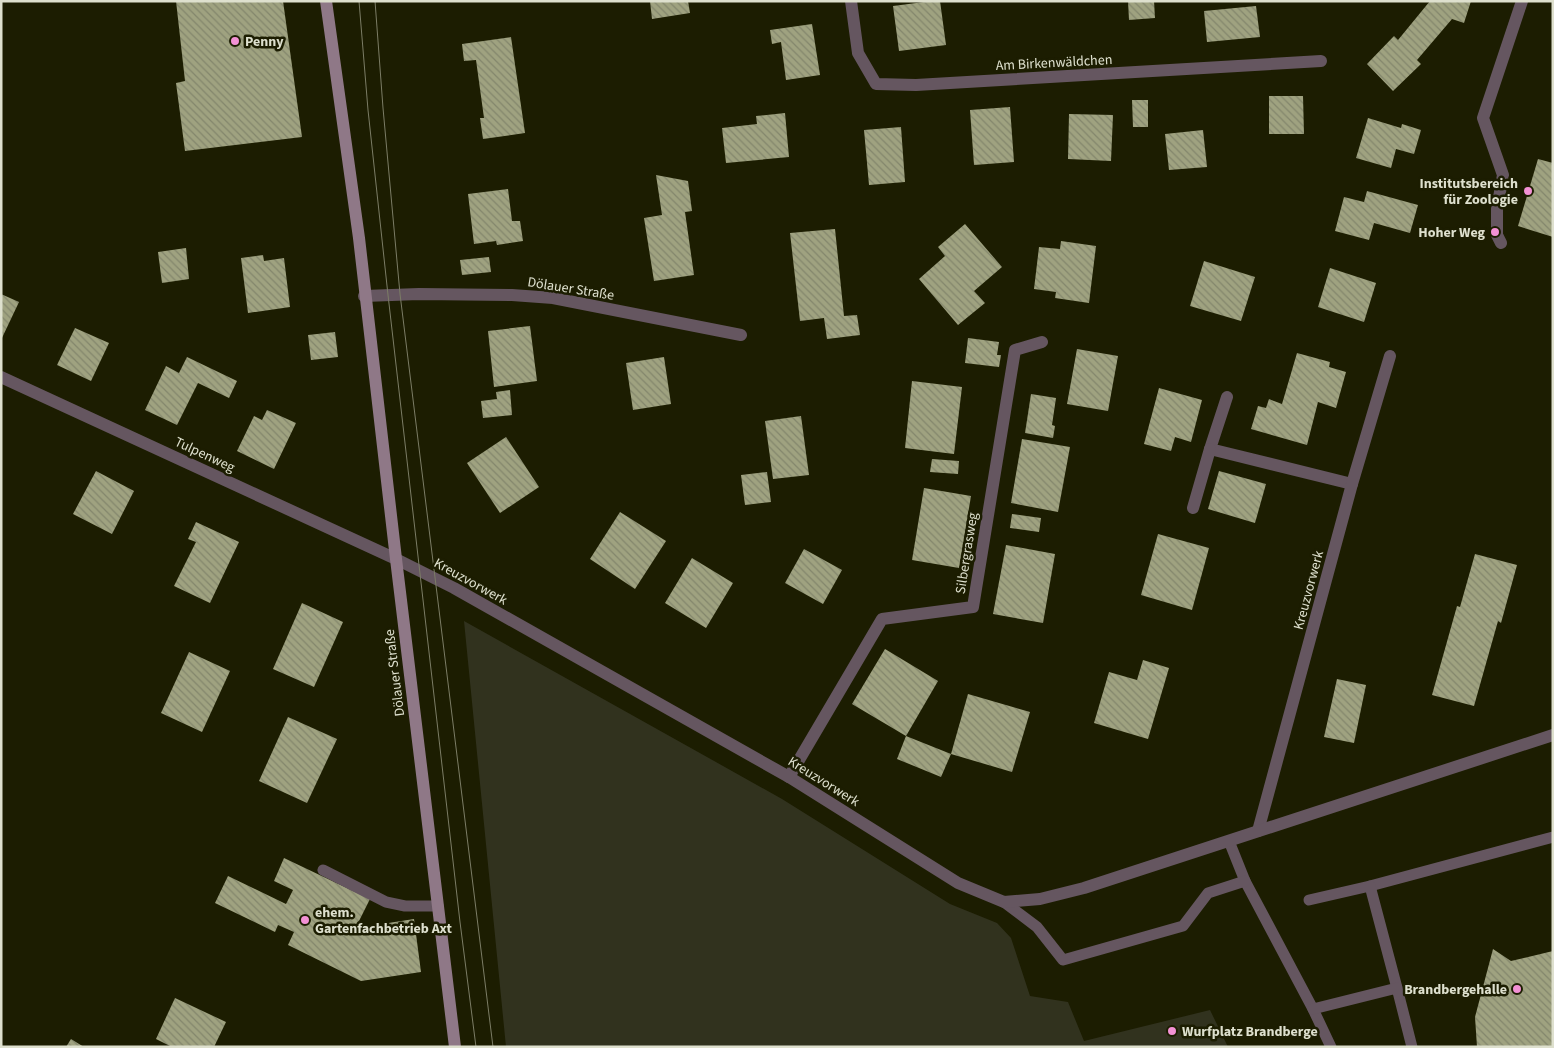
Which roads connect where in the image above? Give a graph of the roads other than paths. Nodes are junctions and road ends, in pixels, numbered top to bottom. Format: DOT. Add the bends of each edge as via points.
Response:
graph roads {
  1 [pos="326,1"];
  2 [pos="851,1"];
  3 [pos="1522,1"];
  4 [pos="1321,61"];
  5 [pos="1501,243"];
  6 [pos="364,296"];
  7 [pos="741,335"];
  8 [pos="1042,342"];
  9 [pos="1390,356"];
  10 [pos="1,376"];
  11 [pos="1227,397"];
  12 [pos="1210,449"];
  13 [pos="1352,484"];
  14 [pos="1193,508"];
  15 [pos="396,559"];
  16 [pos="1553,735"];
  17 [pos="790,777"];
  18 [pos="1258,831"];
  19 [pos="1553,837"];
  20 [pos="1229,841"];
  21 [pos="322,870"];
  22 [pos="1244,881"];
  23 [pos="1370,886"];
  24 [pos="1309,900"];
  25 [pos="1004,902"];
  26 [pos="438,906"];
  27 [pos="1397,988"];
  28 [pos="1313,1009"];
  29 [pos="454,1046"];
  30 [pos="1331,1047"];
  31 [pos="1412,1047"];
  1 -- 6 [label="main road, Dölauer Straße"];
  2 -- 4 [label="street, Am Birkenwäldchen" via="858,53 876,84 926,84"];
  3 -- 5 [label="street" via="1483,118 1503,175 1497,209 1497,235"];
  6 -- 7 [label="street, Dölauer Straße" via="428,294 553,298"];
  6 -- 15 [label="main road, Dölauer Straße"];
  8 -- 17 [label="street, Silbergrasweg" via="1015,350 973,606 882,619"];
  9 -- 13 [label="street, Kreuzvorwerk"];
  10 -- 15 [label="street, Tulpenweg"];
  11 -- 12 [label="street"];
  12 -- 13 [label="street"];
  12 -- 14 [label="street"];
  13 -- 18 [label="street, Kreuzvorwerk"];
  15 -- 17 [label="street, Kreuzvorwerk" via="454,588"];
  15 -- 26 [label="main road, Dölauer Straße"];
  16 -- 18 [label="street, Kreuzvorwerk"];
  17 -- 25 [label="street, Kreuzvorwerk" via="958,883"];
  18 -- 20 [label="street, Kreuzvorwerk"];
  19 -- 23 [label="lane"];
  20 -- 22 [label="lane"];
  20 -- 25 [label="street, Kreuzvorwerk" via="1084,888 1040,899"];
  21 -- 26 [label="lane" via="386,902 405,906"];
  22 -- 25 [label="lane" via="1208,893 1183,926 1063,960 1037,927"];
  22 -- 28 [label="lane"];
  23 -- 24 [label="lane"];
  23 -- 27 [label="lane"];
  26 -- 29 [label="main road, Dölauer Straße"];
  27 -- 28 [label="lane"];
  27 -- 31 [label="lane"];
  28 -- 30 [label="lane"];
}
